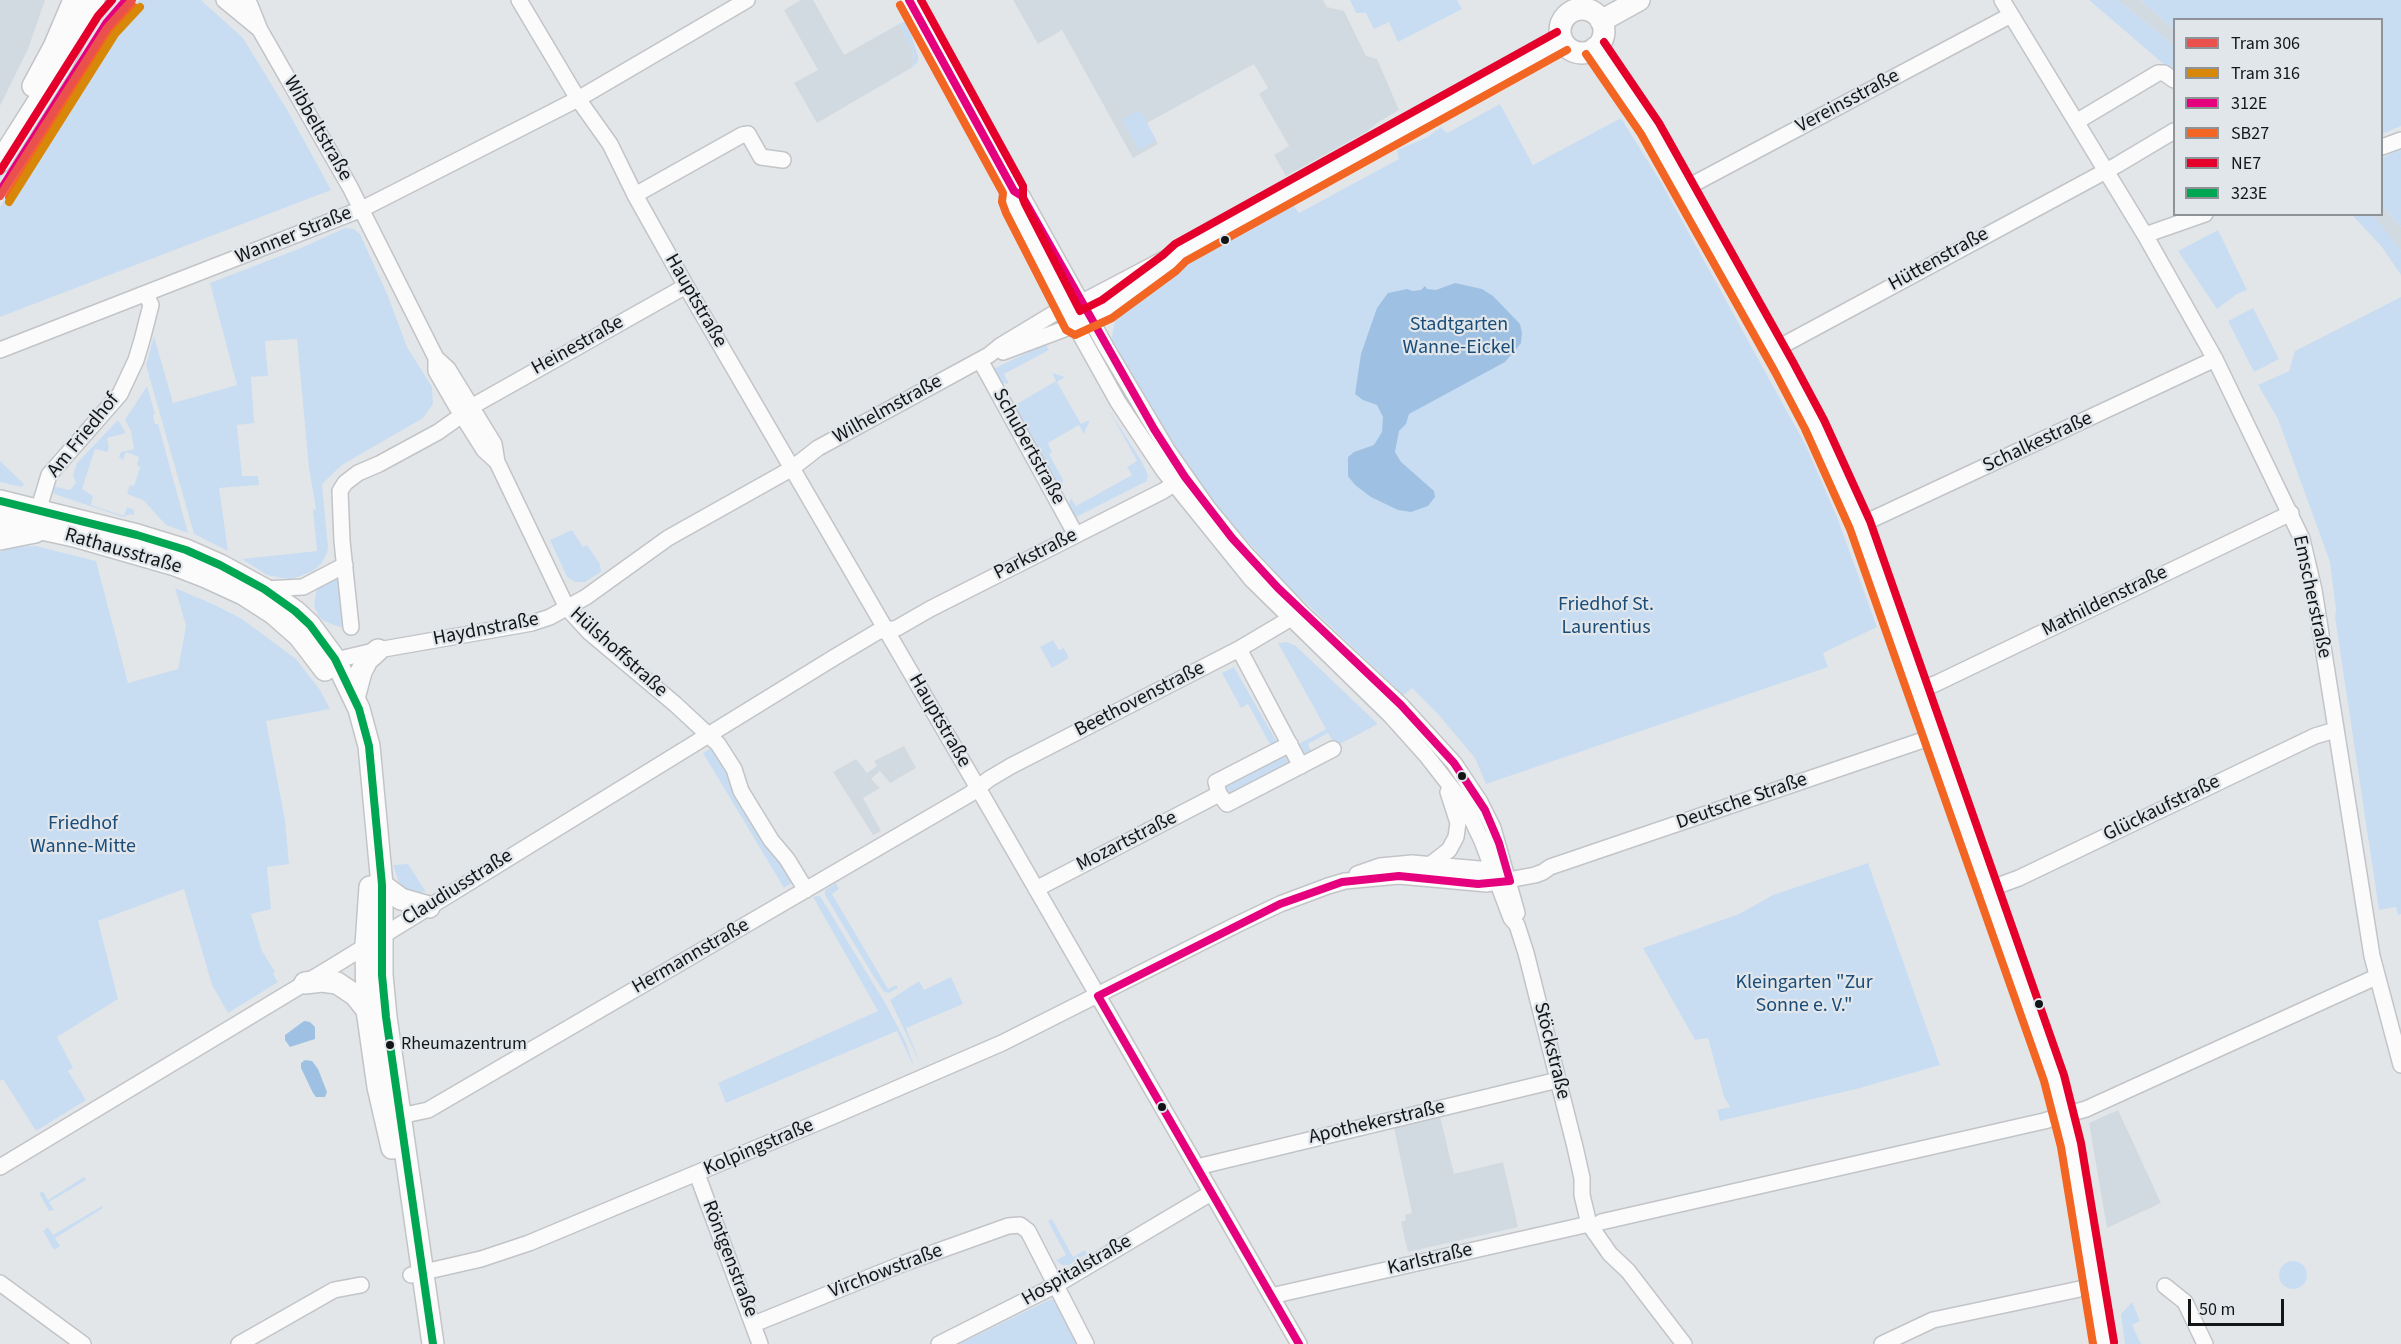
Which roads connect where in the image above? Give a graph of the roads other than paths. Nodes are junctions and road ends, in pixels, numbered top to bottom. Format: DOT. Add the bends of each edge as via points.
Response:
graph roads {
  1 [pos="74,0"];
  2 [pos="94,0"];
  3 [pos="224,0"];
  4 [pos="244,0"];
  5 [pos="519,0"];
  6 [pos="747,0"];
  7 [pos="909,0"];
  8 [pos="1639,0"];
  9 [pos="2002,0"];
  10 [pos="1568,6"];
  11 [pos="2011,15"];
  12 [pos="1601,21"];
  13 [pos="260,30"];
  14 [pos="1562,41"];
  15 [pos="1595,48"];
  16 [pos="2173,79"];
  17 [pos="578,99"];
  18 [pos="2076,122"];
  19 [pos="2173,132"];
  20 [pos="0,139"];
  21 [pos="2401,140"];
  22 [pos="2383,147"];
  23 [pos="783,160"];
  24 [pos="0,162"];
  25 [pos="2105,171"];
  26 [pos="1684,189"];
  27 [pos="635,195"];
  28 [pos="362,208"];
  29 [pos="2200,216"];
  30 [pos="2145,236"];
  31 [pos="1175,256"];
  32 [pos="686,286"];
  33 [pos="147,294"];
  34 [pos="1074,305"];
  35 [pos="1090,318"];
  36 [pos="1075,324"];
  37 [pos="0,350"];
  38 [pos="1774,350"];
  39 [pos="984,357"];
  40 [pos="2215,359"];
  41 [pos="466,411"];
  42 [pos="791,469"];
  43 [pos="1180,481"];
  44 [pos="0,501"];
  45 [pos="2291,513"];
  46 [pos="0,520"];
  47 [pos="41,521"];
  48 [pos="1860,525"];
  49 [pos="1076,535"];
  50 [pos="0,539"];
  51 [pos="134,543"];
  52 [pos="345,565"];
  53 [pos="264,589"];
  54 [pos="567,608"];
  55 [pos="1295,616"];
  56 [pos="351,627"];
  57 [pos="886,630"];
  58 [pos="1239,649"];
  59 [pos="378,650"];
  60 [pos="328,662"];
  61 [pos="1918,689"];
  62 [pos="354,698"];
  63 [pos="2335,729"];
  64 [pos="707,735"];
  65 [pos="1935,736"];
  66 [pos="1290,744"];
  67 [pos="1333,749"];
  68 [pos="1301,766"];
  69 [pos="1447,780"];
  70 [pos="978,788"];
  71 [pos="1219,794"];
  72 [pos="1431,864"];
  73 [pos="1502,876"];
  74 [pos="1345,881"];
  75 [pos="382,885"];
  76 [pos="1036,889"];
  77 [pos="1989,889"];
  78 [pos="806,890"];
  79 [pos="429,907"];
  80 [pos="374,940"];
  81 [pos="2376,978"];
  82 [pos="305,983"];
  83 [pos="1098,996"];
  84 [pos="367,1010"];
  85 [pos="2401,1065"];
  86 [pos="1558,1080"];
  87 [pos="378,1087"];
  88 [pos="400,1116"];
  89 [pos="2065,1116"];
  90 [pos="0,1167"];
  91 [pos="1197,1167"];
  92 [pos="697,1174"];
  93 [pos="1211,1193"];
  94 [pos="1595,1223"];
  95 [pos="417,1274"];
  96 [pos="0,1283"];
  97 [pos="1056,1285"];
  98 [pos="361,1286"];
  99 [pos="2094,1286"];
  100 [pos="2165,1286"];
  101 [pos="1271,1296"];
  102 [pos="754,1324"];
  103 [pos="83,1344"];
  104 [pos="239,1344"];
  105 [pos="420,1344"];
  106 [pos="434,1344"];
  107 [pos="760,1344"];
  108 [pos="939,1344"];
  109 [pos="1086,1344"];
  110 [pos="1299,1344"];
  111 [pos="1684,1344"];
  112 [pos="1882,1344"];
  113 [pos="2104,1344"];
  114 [pos="2205,1344"];
  1 -- 20 [label="street" via="38,78"];
  2 -- 24 [label="street" via="63,64"];
  3 -- 13 [label="street, Wibbeltstraße"];
  4 -- 13 [label="street, Wibbeltstraße"];
  5 -- 17 [label="street, Hauptstraße"];
  6 -- 17 [label="street"];
  7 -- 34 [label="street, Stöckstraße" via="1014,191 1022,196"];
  8 -- 12 [label="street"];
  9 -- 11 [label="street, Emscherstraße"];
  10 -- 12 [label="street" via="1588,10"];
  10 -- 14 [label="street" via="1561,25"];
  11 -- 18 [label="street, Emscherstraße"];
  11 -- 26 [label="street, Vereinsstraße"];
  12 -- 15 [label="street" via="1603,36"];
  13 -- 28 [label="street, Wibbeltstraße"];
  14 -- 15 [label="street" via="1577,52"];
  14 -- 31 [label="street, Wilhelmstraße"];
  15 -- 26 [label="street" via="1650,128"];
  16 -- 18 [label="street" via="2158,73"];
  17 -- 27 [label="street, Hauptstraße" via="610,144"];
  17 -- 28 [label="street, Wanner Straße"];
  18 -- 25 [label="street, Emscherstraße"];
  19 -- 25 [label="street"];
  21 -- 22 [label="street"];
  23 -- 27 [label="street" via="761,157 748,134 742,135"];
  25 -- 30 [label="street, Emscherstraße"];
  25 -- 38 [label="street, Hüttenstraße"];
  26 -- 38 [label="street"];
  27 -- 32 [label="street, Hauptstraße"];
  28 -- 33 [label="street, Wanner Straße"];
  28 -- 41 [label="street, Wibbeltstraße" via="436,358 448,369"];
  29 -- 30 [label="street"];
  30 -- 40 [label="street, Emscherstraße"];
  31 -- 34 [label="street, Wilhelmstraße"];
  31 -- 35 [label="street, Wilhelmstraße" via="1138,287"];
  32 -- 41 [label="street, Heinestraße"];
  32 -- 42 [label="street, Hauptstraße"];
  33 -- 37 [label="street, Wanner Straße"];
  33 -- 47 [label="street, Am Friedhof" via="151,305 124,385 111,407 49,474"];
  34 -- 35 [label="street, Stöckstraße"];
  34 -- 36 [label="street, Stöckstraße"];
  34 -- 39 [label="street, Wilhelmstraße"];
  35 -- 36 [label="street, Wilhelmstraße"];
  35 -- 43 [label="street, Stöckstraße"];
  36 -- 39 [label="street, Wilhelmstraße"];
  36 -- 43 [label="street, Stöckstraße" via="1118,402"];
  38 -- 48 [label="street" via="1814,424"];
  39 -- 42 [label="street, Wilhelmstraße" via="818,448"];
  39 -- 49 [label="street, Schubertstraße" via="999,395"];
  40 -- 45 [label="street, Emscherstraße"];
  40 -- 48 [label="street, Schalkestraße"];
  41 -- 52 [label="street, Heinestraße" via="438,432 351,477 340,490"];
  41 -- 54 [label="street, Hülshoffstraße" via="494,444 497,462"];
  42 -- 54 [label="street, Haydnstraße" via="668,538"];
  42 -- 57 [label="street, Hauptstraße"];
  43 -- 49 [label="street, Parkstraße"];
  43 -- 55 [label="street, Stöckstraße" via="1252,580"];
  44 -- 47 [label="street, Rathausstraße"];
  45 -- 61 [label="street, Mathildenstraße"];
  45 -- 63 [label="street, Emscherstraße" via="2309,567"];
  46 -- 47 [label="street, Rathausstraße"];
  47 -- 50 [label="street"];
  47 -- 51 [label="street, Rathausstraße"];
  48 -- 61 [label="street"];
  49 -- 57 [label="street, Parkstraße" via="897,628"];
  51 -- 53 [label="street, Rathausstraße" via="203,557"];
  51 -- 60 [label="street, Rathausstraße" via="243,594 291,628"];
  52 -- 53 [label="street" via="303,587"];
  52 -- 56 [label="street"];
  53 -- 60 [label="street, Rathausstraße" via="310,625"];
  54 -- 59 [label="street, Haydnstraße" via="542,621"];
  54 -- 64 [label="street, Hülshoffstraße"];
  55 -- 58 [label="street, Beethovenstraße"];
  55 -- 69 [label="street, Stöckstraße"];
  55 -- 73 [label="street, Stöckstraße" via="1401,705 1454,763 1485,810 1499,843"];
  57 -- 64 [label="street, Claudiusstraße"];
  57 -- 70 [label="street, Hauptstraße"];
  58 -- 66 [label="street"];
  58 -- 70 [label="street, Beethovenstraße" via="1011,766"];
  59 -- 60 [label="street, Haydnstraße"];
  59 -- 62 [label="street" via="361,672"];
  60 -- 62 [label="street, Rathausstraße"];
  60 -- 80 [label="street, Rathausstraße" via="351,721 366,780"];
  61 -- 65 [label="street"];
  62 -- 75 [label="street, Rathausstraße" via="369,746"];
  63 -- 77 [label="street, Glückaufstraße"];
  63 -- 81 [label="street, Emscherstraße"];
  64 -- 78 [label="street, Hülshoffstraße" via="718,744 734,769 741,791"];
  64 -- 79 [label="street, Claudiusstraße"];
  65 -- 73 [label="street, Deutsche Straße" via="1550,867"];
  65 -- 77 [label="street"];
  66 -- 68 [label="street"];
  66 -- 71 [label="street" via="1216,782"];
  67 -- 68 [label="street"];
  68 -- 71 [label="street" via="1227,804"];
  69 -- 72 [label="street, Stöckstraße" via="1458,823 1456,837 1449,850"];
  69 -- 73 [label="street, Stöckstraße"];
  70 -- 76 [label="street, Hauptstraße"];
  70 -- 78 [label="street, Hermannstraße"];
  71 -- 76 [label="street, Mozartstraße"];
  72 -- 73 [label="street"];
  72 -- 74 [label="street" via="1380,866"];
  73 -- 74 [label="street" via="1478,884 1400,876"];
  73 -- 86 [label="street, Stöckstraße"];
  74 -- 83 [label="street, Kolpingstraße" via="1280,904"];
  75 -- 79 [label="street" via="401,900"];
  75 -- 80 [label="street, Rathausstraße"];
  76 -- 83 [label="street, Hauptstraße"];
  77 -- 89 [label="street"];
  78 -- 88 [label="street, Hermannstraße" via="428,1110"];
  79 -- 80 [label="street, Claudiusstraße"];
  80 -- 82 [label="street, Claudiusstraße"];
  80 -- 84 [label="street, Rathausstraße"];
  80 -- 88 [label="street, Rathausstraße"];
  81 -- 85 [label="street, Emscherstraße"];
  81 -- 89 [label="street, Karlstraße"];
  82 -- 84 [label="street" via="337,983 355,994"];
  82 -- 90 [label="street, Claudiusstraße"];
  83 -- 91 [label="street, Hauptstraße"];
  83 -- 92 [label="street, Kolpingstraße" via="958,1062"];
  84 -- 87 [label="street, Rathausstraße"];
  86 -- 91 [label="street, Apothekerstraße"];
  86 -- 94 [label="street, Stöckstraße" via="1582,1178 1582,1195"];
  87 -- 88 [label="street, Rathausstraße"];
  87 -- 95 [label="street, Rathausstraße"];
  88 -- 95 [label="street, Rathausstraße"];
  89 -- 94 [label="street, Karlstraße"];
  89 -- 99 [label="street"];
  91 -- 93 [label="street, Hauptstraße"];
  92 -- 95 [label="street, Kolpingstraße" via="504,1252"];
  92 -- 102 [label="street, Röntgenstraße"];
  93 -- 97 [label="street, Hospitalstraße"];
  93 -- 101 [label="street, Hauptstraße"];
  94 -- 101 [label="street, Karlstraße"];
  94 -- 111 [label="street, Stöckstraße" via="1620,1251 1628,1271"];
  95 -- 105 [label="street, Rathausstraße"];
  95 -- 106 [label="street, Rathausstraße"];
  96 -- 103 [label="street"];
  97 -- 102 [label="street, Virchowstraße" via="1028,1231 1020,1225 1008,1226"];
  97 -- 108 [label="street, Hospitalstraße"];
  97 -- 109 [label="street"];
  98 -- 104 [label="street" via="334,1290"];
  99 -- 112 [label="street" via="1933,1320"];
  99 -- 113 [label="street"];
  100 -- 114 [label="street" via="2185,1302"];
  101 -- 110 [label="street, Hauptstraße"];
  102 -- 107 [label="street, Röntgenstraße"];
}
